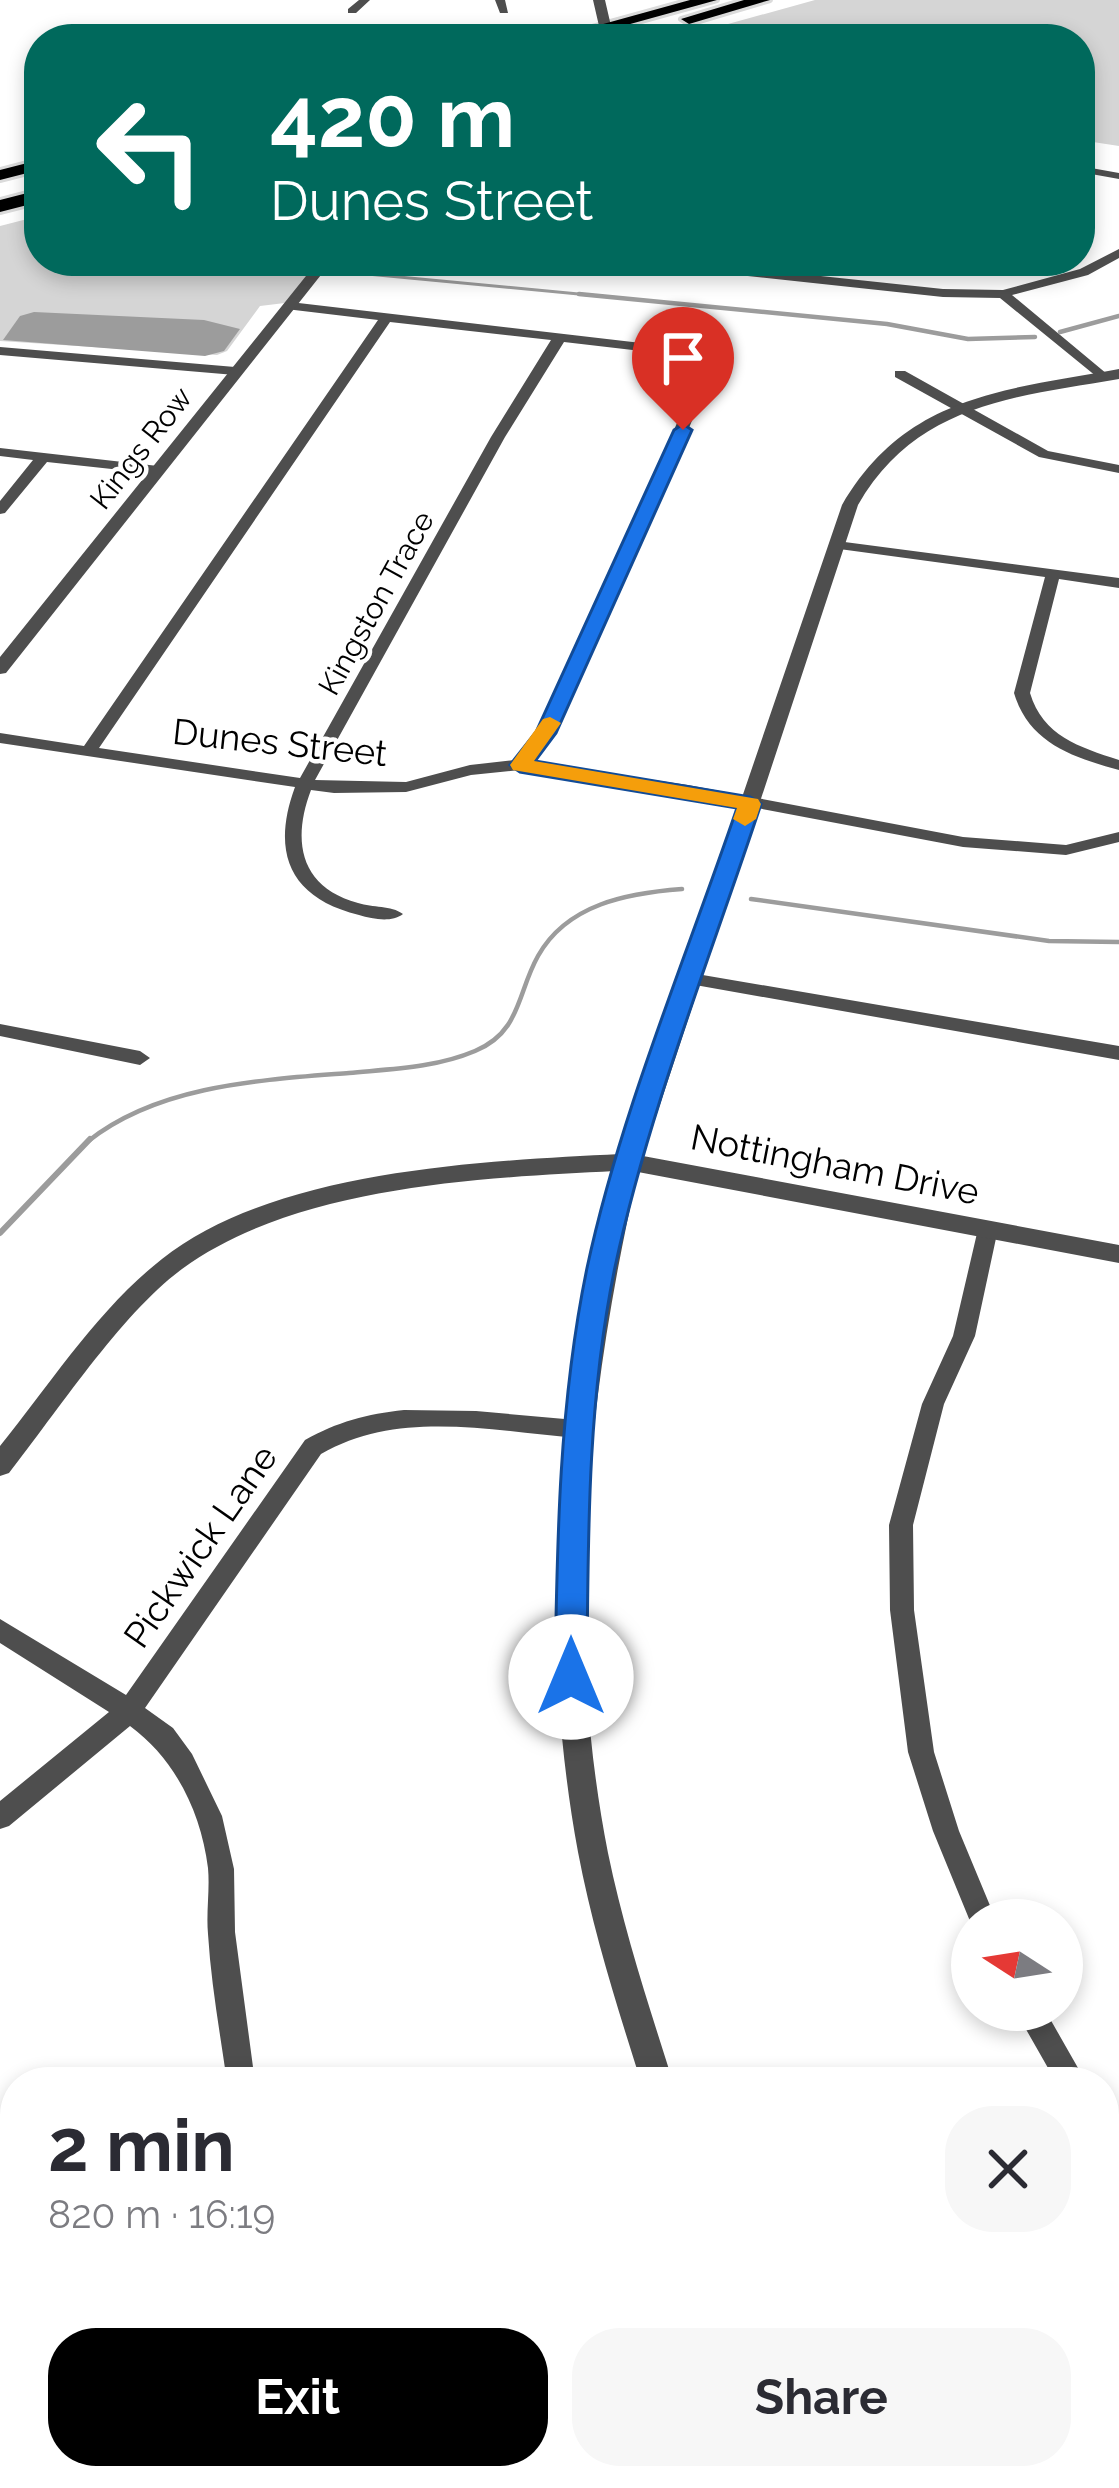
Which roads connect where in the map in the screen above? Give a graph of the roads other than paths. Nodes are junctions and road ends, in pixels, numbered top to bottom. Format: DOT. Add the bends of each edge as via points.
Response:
graph roads {
  1 [pos="365,0"];
  2 [pos="709,0"];
  3 [pos="762,0"];
  4 [pos="352,11"];
  5 [pos="640,24"];
  6 [pos="656,24"];
  7 [pos="313,276"];
  8 [pos="825,276"];
  9 [pos="1070,276"];
  10 [pos="1003,295"];
  11 [pos="290,306"];
  12 [pos="387,317"];
  13 [pos="560,337"];
  14 [pos="0,351"];
  15 [pos="236,371"];
  16 [pos="900,374"];
  17 [pos="1111,376"];
  18 [pos="960,410"];
  19 [pos="0,452"];
  20 [pos="45,455"];
  21 [pos="1119,469"];
  22 [pos="158,470"];
  23 [pos="0,510"];
  24 [pos="837,545"];
  25 [pos="1053,574"];
  26 [pos="1119,583"];
  27 [pos="0,669"];
  28 [pos="0,738"];
  29 [pos="88,752"];
  30 [pos="520,765"];
  31 [pos="1119,765"];
  32 [pos="304,785"];
  33 [pos="750,804"];
  34 [pos="1119,837"];
  35 [pos="394,914"];
  36 [pos="691,979"];
  37 [pos="0,1030"];
  38 [pos="1119,1053"];
  39 [pos="140,1058"];
  40 [pos="629,1162"];
  41 [pos="988,1229"];
  42 [pos="1119,1254"];
  43 [pos="576,1429"];
  44 [pos="0,1465"];
  45 [pos="0,1630"];
  46 [pos="130,1711"];
  47 [pos="0,1817"];
  48 [pos="974,1899"];
  49 [pos="1042,2031"];
  50 [pos="239,2067"];
  51 [pos="652,2067"];
  52 [pos="1063,2067"];
  1 -- 4 [label="street"];
  2 -- 5 [label="highway"];
  3 -- 6 [label="highway"];
  7 -- 11 [label="street, Kings Row"];
  8 -- 10 [label="street"];
  9 -- 10 [label="street"];
  10 -- 17 [label="street"];
  11 -- 12 [label="street"];
  11 -- 15 [label="street, Kings Row"];
  12 -- 13 [label="street"];
  12 -- 29 [label="street"];
  13 -- 30 [label="street" via="710,360 546,733"];
  13 -- 32 [label="street, Kingston Trace"];
  14 -- 15 [label="street"];
  15 -- 22 [label="street, Kings Row"];
  16 -- 18 [label="street"];
  17 -- 18 [label="street"];
  18 -- 21 [label="street" via="1044,454"];
  18 -- 24 [label="street" via="916,430 871,468"];
  19 -- 20 [label="street"];
  20 -- 22 [label="street"];
  20 -- 23 [label="street"];
  22 -- 27 [label="street, Kings Row"];
  24 -- 25 [label="street"];
  24 -- 33 [label="street"];
  25 -- 26 [label="street"];
  25 -- 31 [label="street" via="1022,693 1025,711 1064,747"];
  28 -- 29 [label="street, Dunes Street"];
  29 -- 32 [label="street, Dunes Street"];
  30 -- 32 [label="street, Dunes Street" via="406,788"];
  30 -- 33 [label="street, Dunes Street"];
  32 -- 35 [label="street, Kingston Trace" via="289,823 304,878 331,901"];
  33 -- 34 [label="street, Dunes Street" via="963,842 1066,850"];
  33 -- 36 [label="street"];
  36 -- 38 [label="street"];
  36 -- 40 [label="street"];
  37 -- 39 [label="street"];
  40 -- 41 [label="street, Nottingham Drive"];
  40 -- 43 [label="street" via="601,1269"];
  40 -- 44 [label="street, Nottingham Drive" via="476,1172 324,1196 244,1222 172,1263 131,1301"];
  41 -- 42 [label="street, Nottingham Drive"];
  41 -- 48 [label="street" via="964,1336 933,1404 901,1525 902,1610 921,1752"];
  43 -- 46 [label="street, Pickwick Lane" via="485,1419 364,1423 329,1434"];
  43 -- 51 [label="street" via="571,1677 586,1831 612,1948"];
  45 -- 46 [label="street"];
  46 -- 47 [label="street, Pickwick Lane"];
  46 -- 50 [label="street" via="164,1736 209,1816"];
  49 -- 52 [label="street"];
}
